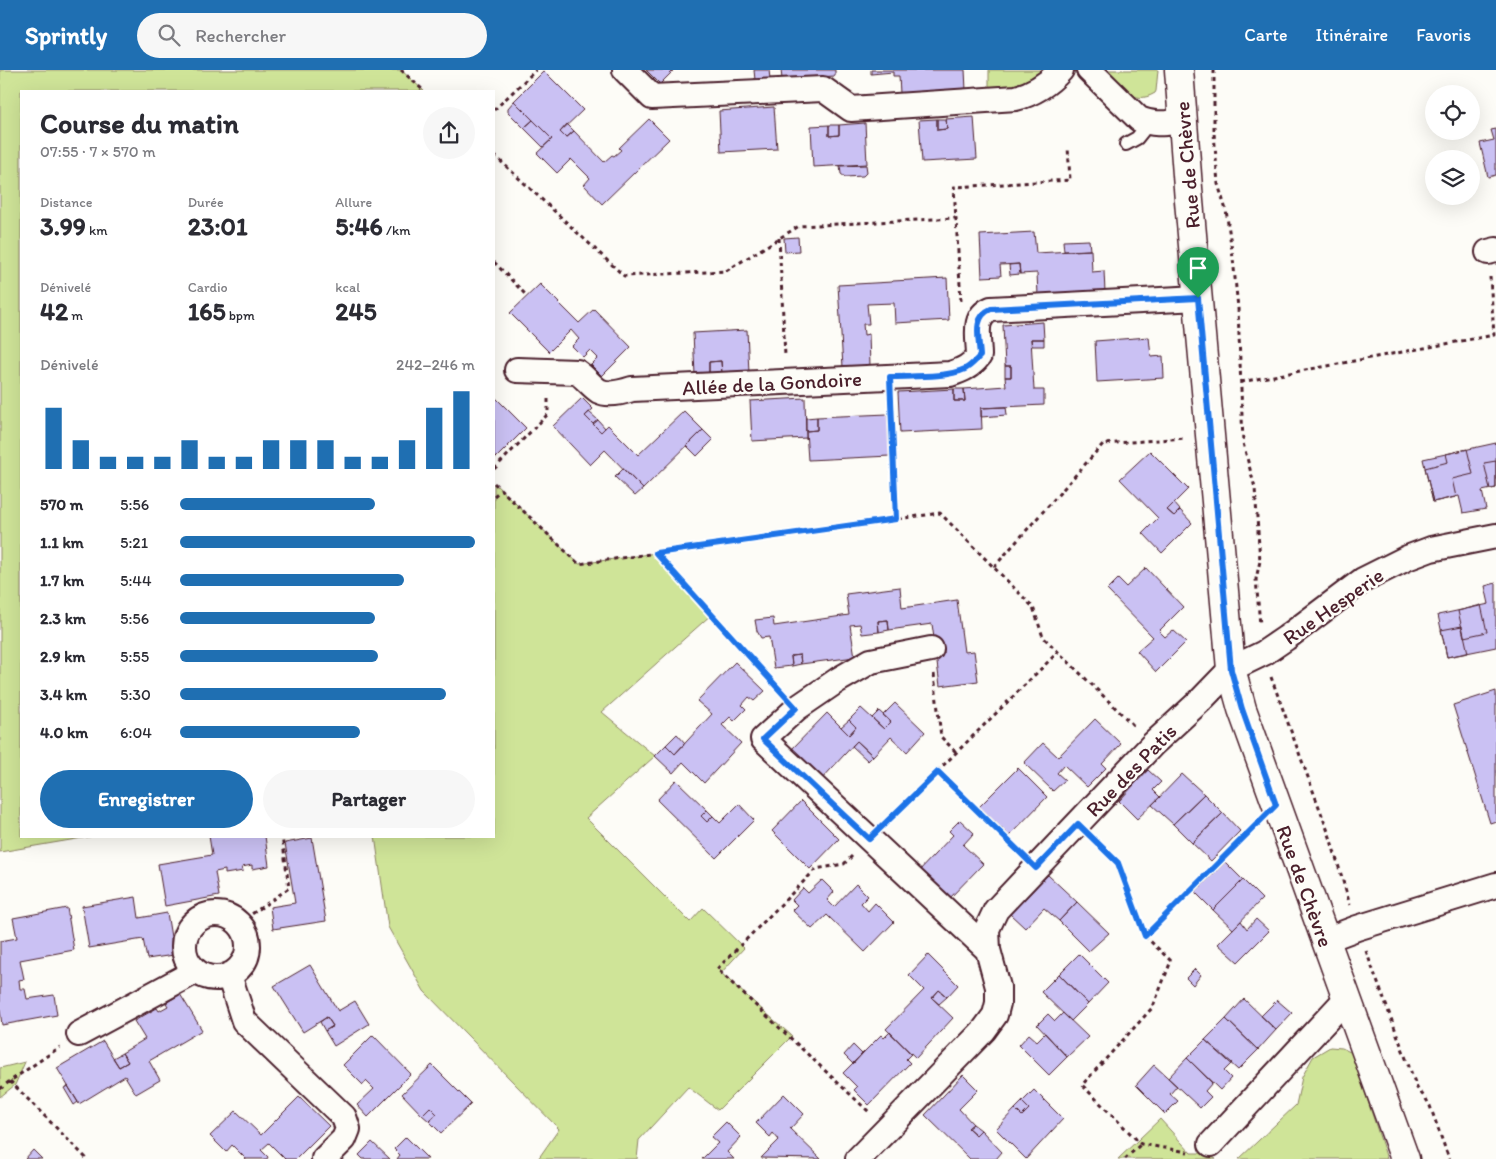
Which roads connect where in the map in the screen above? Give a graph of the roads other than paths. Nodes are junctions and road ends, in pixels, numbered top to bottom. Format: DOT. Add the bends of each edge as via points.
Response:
graph roads {
  1 [pos="625,70"];
  2 [pos="1061,70"];
  3 [pos="1089,70"];
  4 [pos="1179,70"];
  5 [pos="1184,121"];
  6 [pos="1149,123"];
  7 [pos="1126,144"];
  8 [pos="1198,298"];
  9 [pos="516,370"];
  10 [pos="1496,536"];
  11 [pos="931,649"];
  12 [pos="1231,670"];
  13 [pos="1496,885"];
  14 [pos="1324,940"];
  15 [pos="988,950"];
  16 [pos="196,971"];
  17 [pos="229,975"];
  18 [pos="1346,999"];
  19 [pos="79,1034"];
  20 [pos="1211,1144"];
  21 [pos="324,1159"];
  22 [pos="858,1159"];
  23 [pos="1404,1159"];
  1 -- 2 [label="street" via="652,97 823,89 851,109 1016,98 1043,87"];
  3 -- 6 [label="street" via="1139,119"];
  4 -- 5 [label="street, Rue de Chèvre"];
  5 -- 6 [label="street"];
  5 -- 8 [label="street, Rue de Chèvre"];
  6 -- 7 [label="lane"];
  8 -- 9 [label="street, Allée de la Gondoire" via="991,309 978,322 980,356 967,368 950,374 609,392 600,391 577,372"];
  8 -- 12 [label="street, Rue de Chèvre"];
  10 -- 12 [label="street, Rue Hesperie" via="1432,549 1363,580 1279,643"];
  11 -- 15 [label="street" via="871,661 796,708 763,739"];
  12 -- 14 [label="street, Rue de Chèvre"];
  12 -- 15 [label="street, Rue des Patis" via="1153,744 996,910 987,929"];
  13 -- 14 [label="street"];
  14 -- 18 [label="street, Rue de Chèvre"];
  15 -- 22 [label="street, Rue des Patis" via="998,987 995,1015"];
  16 -- 17 [label="street" via="212,978"];
  16 -- 17 [label="street" via="185,954 186,933 200,918 220,914 239,923 248,941 244,962"];
  16 -- 19 [label="street"];
  17 -- 21 [label="street" via="244,1021 344,1117 348,1129 344,1139"];
  18 -- 20 [label="street"];
  18 -- 23 [label="street, Rue de Chèvre"];
}
